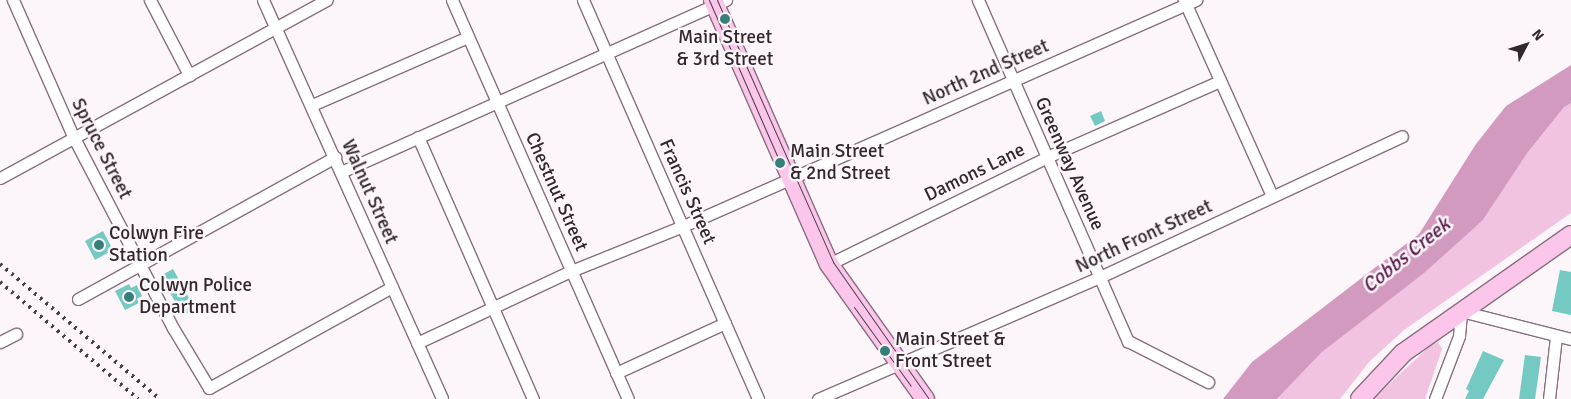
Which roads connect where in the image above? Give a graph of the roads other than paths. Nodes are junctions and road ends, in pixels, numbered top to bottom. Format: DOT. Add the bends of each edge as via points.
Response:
graph roads {
  1 [pos="13,0"];
  2 [pos="150,0"];
  3 [pos="263,0"];
  4 [pos="327,0"];
  5 [pos="452,0"];
  6 [pos="583,0"];
  7 [pos="978,0"];
  8 [pos="1189,1"];
  9 [pos="718,2"];
  10 [pos="277,27"];
  11 [pos="468,37"];
  12 [pos="606,53"];
  13 [pos="189,75"];
  14 [pos="1014,80"];
  15 [pos="1220,81"];
  16 [pos="497,102"];
  17 [pos="312,105"];
  18 [pos="73,136"];
  19 [pos="1402,136"];
  20 [pos="418,138"];
  21 [pos="335,157"];
  22 [pos="1048,157"];
  23 [pos="341,172"];
  24 [pos="0,178"];
  25 [pos="790,178"];
  26 [pos="1272,196"];
  27 [pos="683,226"];
  28 [pos="1571,235"];
  29 [pos="830,264"];
  30 [pos="140,265"];
  31 [pos="572,271"];
  32 [pos="1100,278"];
  33 [pos="392,287"];
  34 [pos="78,298"];
  35 [pos="492,308"];
  36 [pos="1461,311"];
  37 [pos="725,323"];
  38 [pos="16,334"];
  39 [pos="1556,337"];
  40 [pos="1571,339"];
  41 [pos="0,342"];
  42 [pos="417,342"];
  43 [pos="899,364"];
  44 [pos="616,373"];
  45 [pos="1208,382"];
  46 [pos="442,399"];
  47 [pos="533,399"];
  48 [pos="628,399"];
  49 [pos="758,399"];
  50 [pos="818,399"];
  51 [pos="925,399"];
  52 [pos="1360,399"];
  53 [pos="1435,399"];
  54 [pos="1549,399"];
  1 -- 18 [label="street, Spruce Street"];
  2 -- 13 [label="street"];
  3 -- 10 [label="street, Walnut Street"];
  4 -- 10 [label="street"];
  5 -- 11 [label="street, Chestnut Street"];
  6 -- 12 [label="street, Francis Street"];
  7 -- 14 [label="street, Greenway Avenue"];
  8 -- 14 [label="street, North 2nd Street"];
  8 -- 15 [label="street"];
  9 -- 12 [label="street"];
  9 -- 25 [label="main road"];
  10 -- 13 [label="street"];
  10 -- 17 [label="street, Walnut Street"];
  11 -- 16 [label="street, Chestnut Street"];
  11 -- 17 [label="street"];
  12 -- 16 [label="street"];
  12 -- 27 [label="street, Francis Street"];
  13 -- 18 [label="street"];
  14 -- 22 [label="street, Greenway Avenue"];
  14 -- 25 [label="street, North 2nd Street"];
  15 -- 22 [label="street, Damons Lane"];
  15 -- 26 [label="street"];
  16 -- 20 [label="street"];
  16 -- 31 [label="street, Chestnut Street"];
  17 -- 21 [label="street, Walnut Street"];
  18 -- 24 [label="street"];
  18 -- 30 [label="street, Spruce Street"];
  19 -- 26 [label="street, North Front Street"];
  20 -- 23 [label="street"];
  20 -- 35 [label="street"];
  21 -- 23 [label="street, Walnut Street"];
  21 -- 30 [label="street"];
  22 -- 29 [label="street, Damons Lane"];
  22 -- 32 [label="street, Greenway Avenue"];
  23 -- 33 [label="street, Walnut Street"];
  25 -- 27 [label="street, North 2nd Street"];
  25 -- 29 [label="main road"];
  26 -- 32 [label="street, North Front Street"];
  27 -- 31 [label="street, North 2nd Street"];
  27 -- 37 [label="street, Francis Street"];
  28 -- 36 [label="main road"];
  29 -- 43 [label="main road"];
  30 -- 33 [label="street, Spruce Street" via="209,388"];
  30 -- 34 [label="street"];
  31 -- 35 [label="street, North 2nd Street"];
  31 -- 44 [label="street, Chestnut Street"];
  32 -- 43 [label="street, North Front Street"];
  32 -- 45 [label="street, Greenway Avenue" via="1128,341"];
  33 -- 42 [label="street, Walnut Street"];
  35 -- 42 [label="street, North 2nd Street"];
  35 -- 47 [label="street"];
  36 -- 39 [label="street"];
  36 -- 52 [label="main road" via="1403,353"];
  36 -- 53 [label="street" via="1459,336"];
  37 -- 44 [label="street"];
  37 -- 49 [label="street, Francis Street"];
  38 -- 41 [label="street"];
  39 -- 40 [label="street"];
  39 -- 54 [label="street"];
  42 -- 46 [label="street, Walnut Street"];
  43 -- 50 [label="street, North Front Street"];
  43 -- 51 [label="main road"];
  44 -- 48 [label="street, Chestnut Street"];
}
